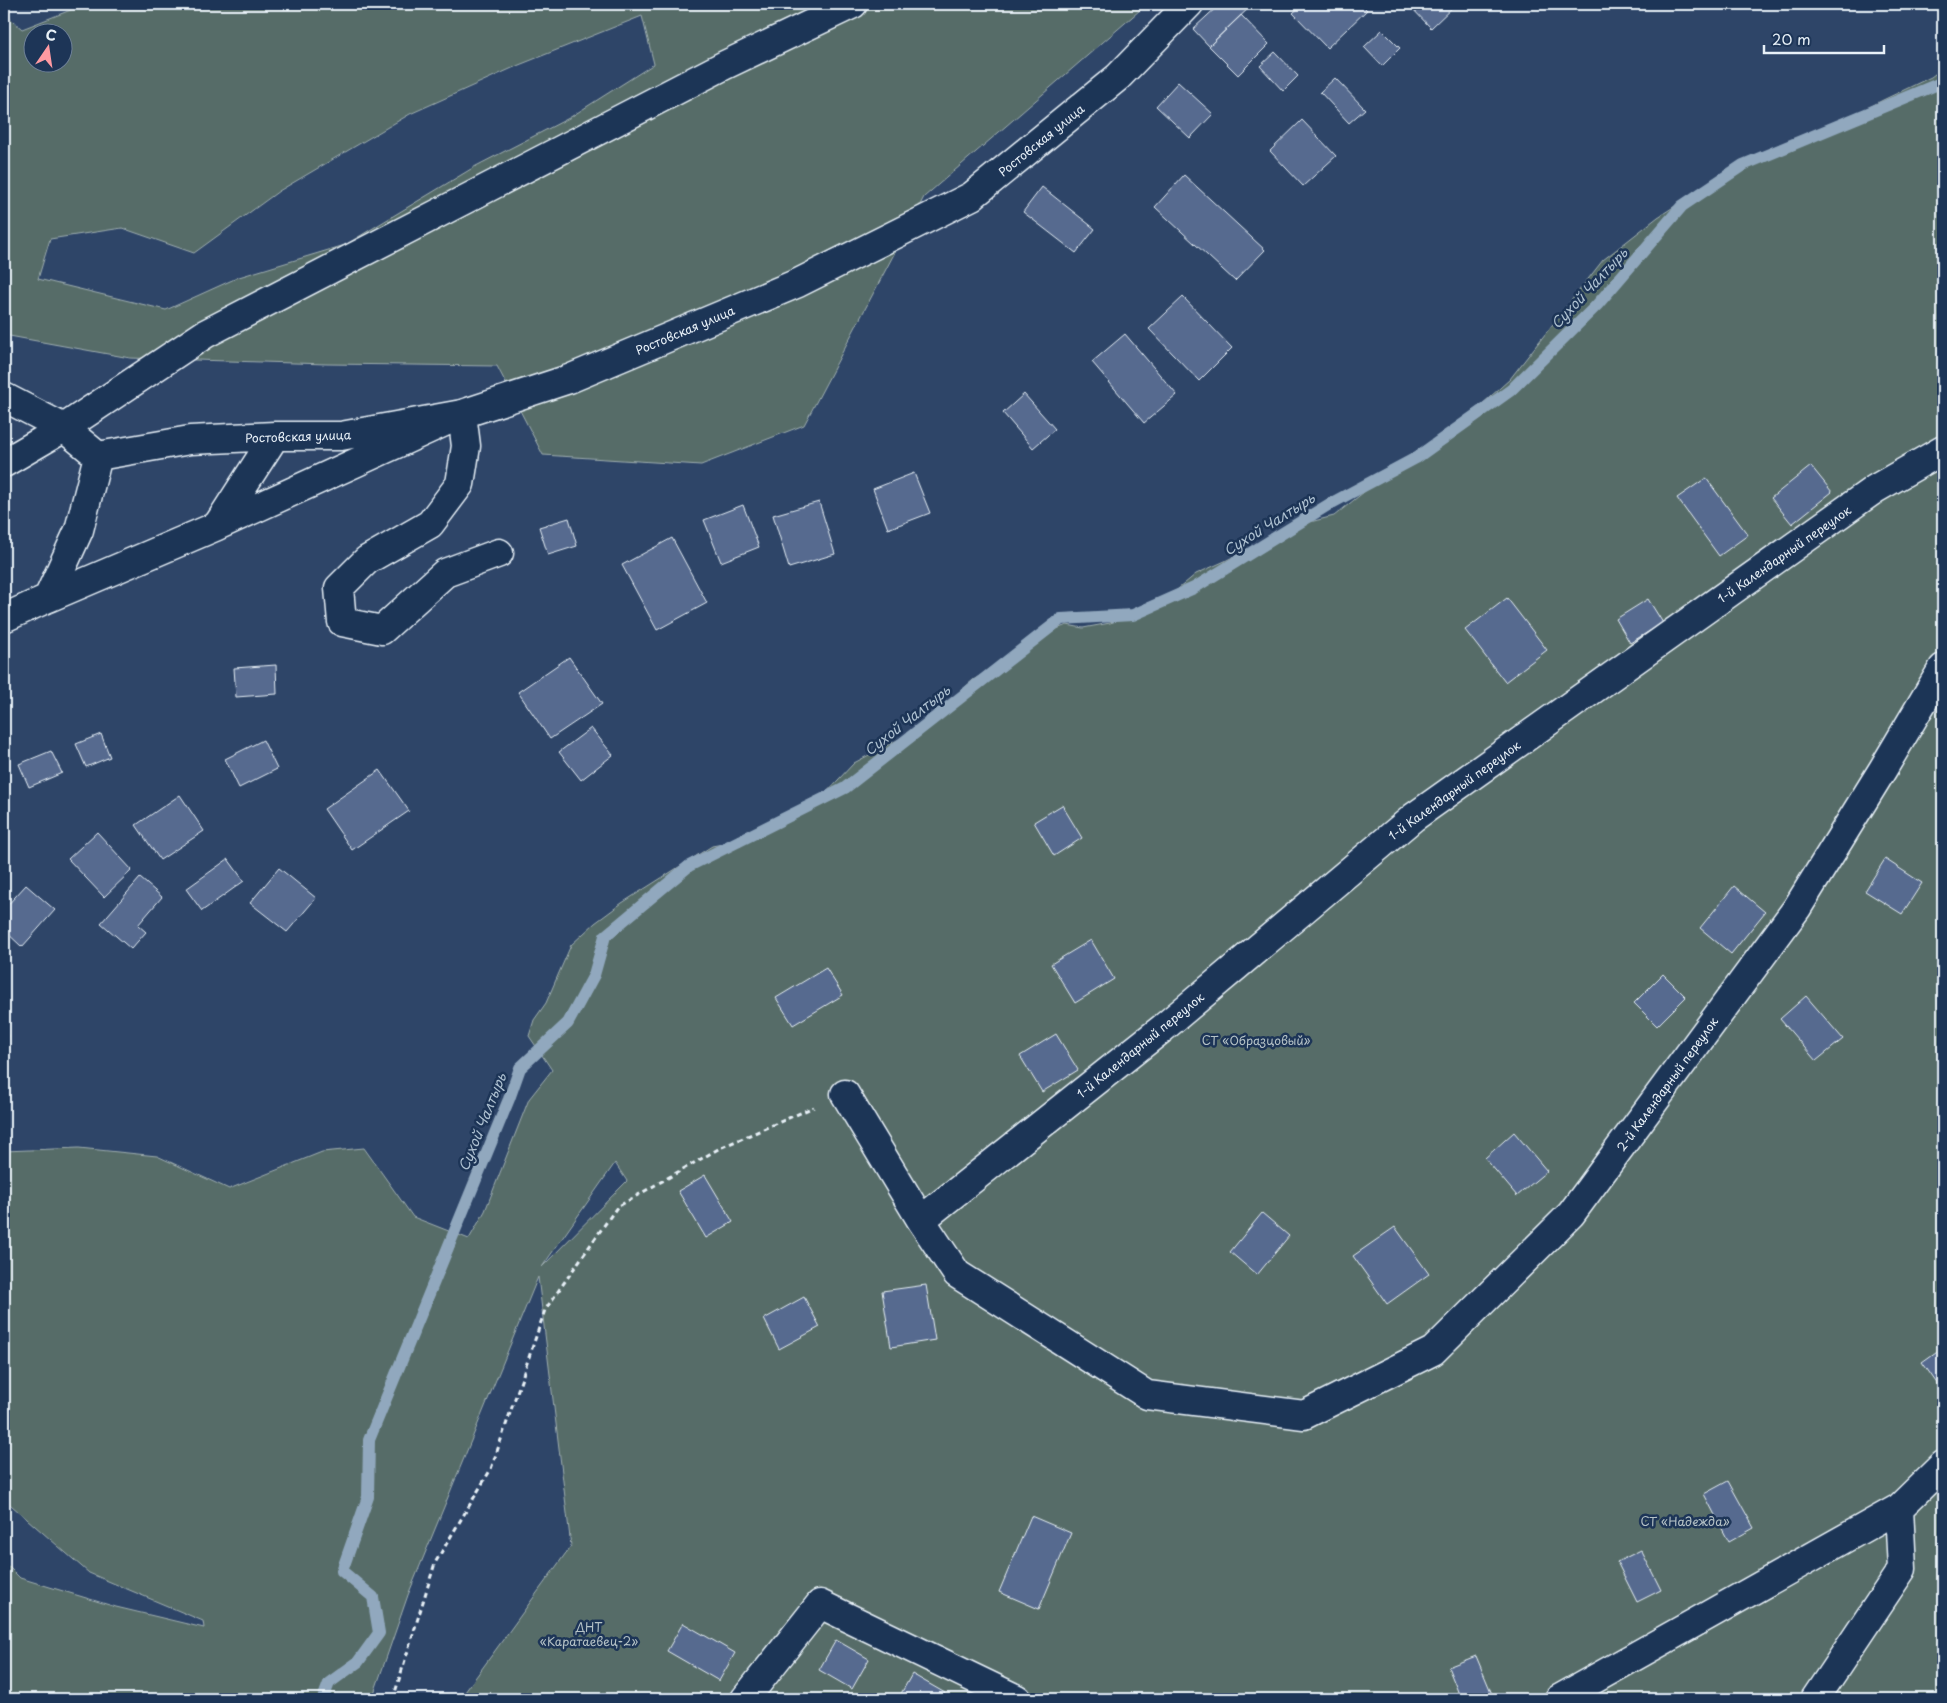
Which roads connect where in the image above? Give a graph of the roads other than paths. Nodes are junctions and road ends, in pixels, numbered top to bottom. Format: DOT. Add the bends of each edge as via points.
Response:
graph roads {
  1 [pos="854,4"];
  2 [pos="1189,4"];
  3 [pos="4,397"];
  4 [pos="462,414"];
  5 [pos="64,428"];
  6 [pos="275,436"];
  7 [pos="1943,450"];
  8 [pos="98,456"];
  9 [pos="4,463"];
  10 [pos="217,526"];
  11 [pos="498,554"];
  12 [pos="48,598"];
  13 [pos="4,618"];
  14 [pos="1943,668"];
  15 [pos="846,1094"];
  16 [pos="921,1220"];
  17 [pos="1943,1465"];
  18 [pos="1899,1508"];
  19 [pos="745,1699"];
  20 [pos="1017,1699"];
  21 [pos="1559,1699"];
  22 [pos="1815,1699"];
  1 -- 5 [label="street" via="725,65 205,334"];
  2 -- 4 [label="street, Ростовская улица" via="1118,77 972,196 798,282 569,379"];
  3 -- 5 [label="street"];
  4 -- 6 [label="street, Ростовская улица" via="341,436"];
  4 -- 10 [label="street"];
  4 -- 11 [label="street" via="466,446 460,484 430,524 367,560 339,588 342,622 382,630 445,573"];
  5 -- 8 [label="street"];
  5 -- 9 [label="street"];
  6 -- 8 [label="street, Ростовская улица" via="190,440"];
  6 -- 10 [label="street"];
  7 -- 16 [label="street, 1-й Календарный переулок" via="1875,489 1414,817 1163,1028"];
  8 -- 12 [label="street" via="79,530"];
  10 -- 12 [label="street"];
  12 -- 13 [label="street"];
  14 -- 16 [label="street, 2-й Календарный переулок" via="1797,908 1572,1214 1433,1351 1304,1415 1147,1395 957,1274"];
  15 -- 16 [label="street"];
  17 -- 18 [label="street"];
  18 -- 21 [label="street"];
  18 -- 22 [label="street" via="1902,1569"];
  19 -- 20 [label="street" via="820,1604"];
}
